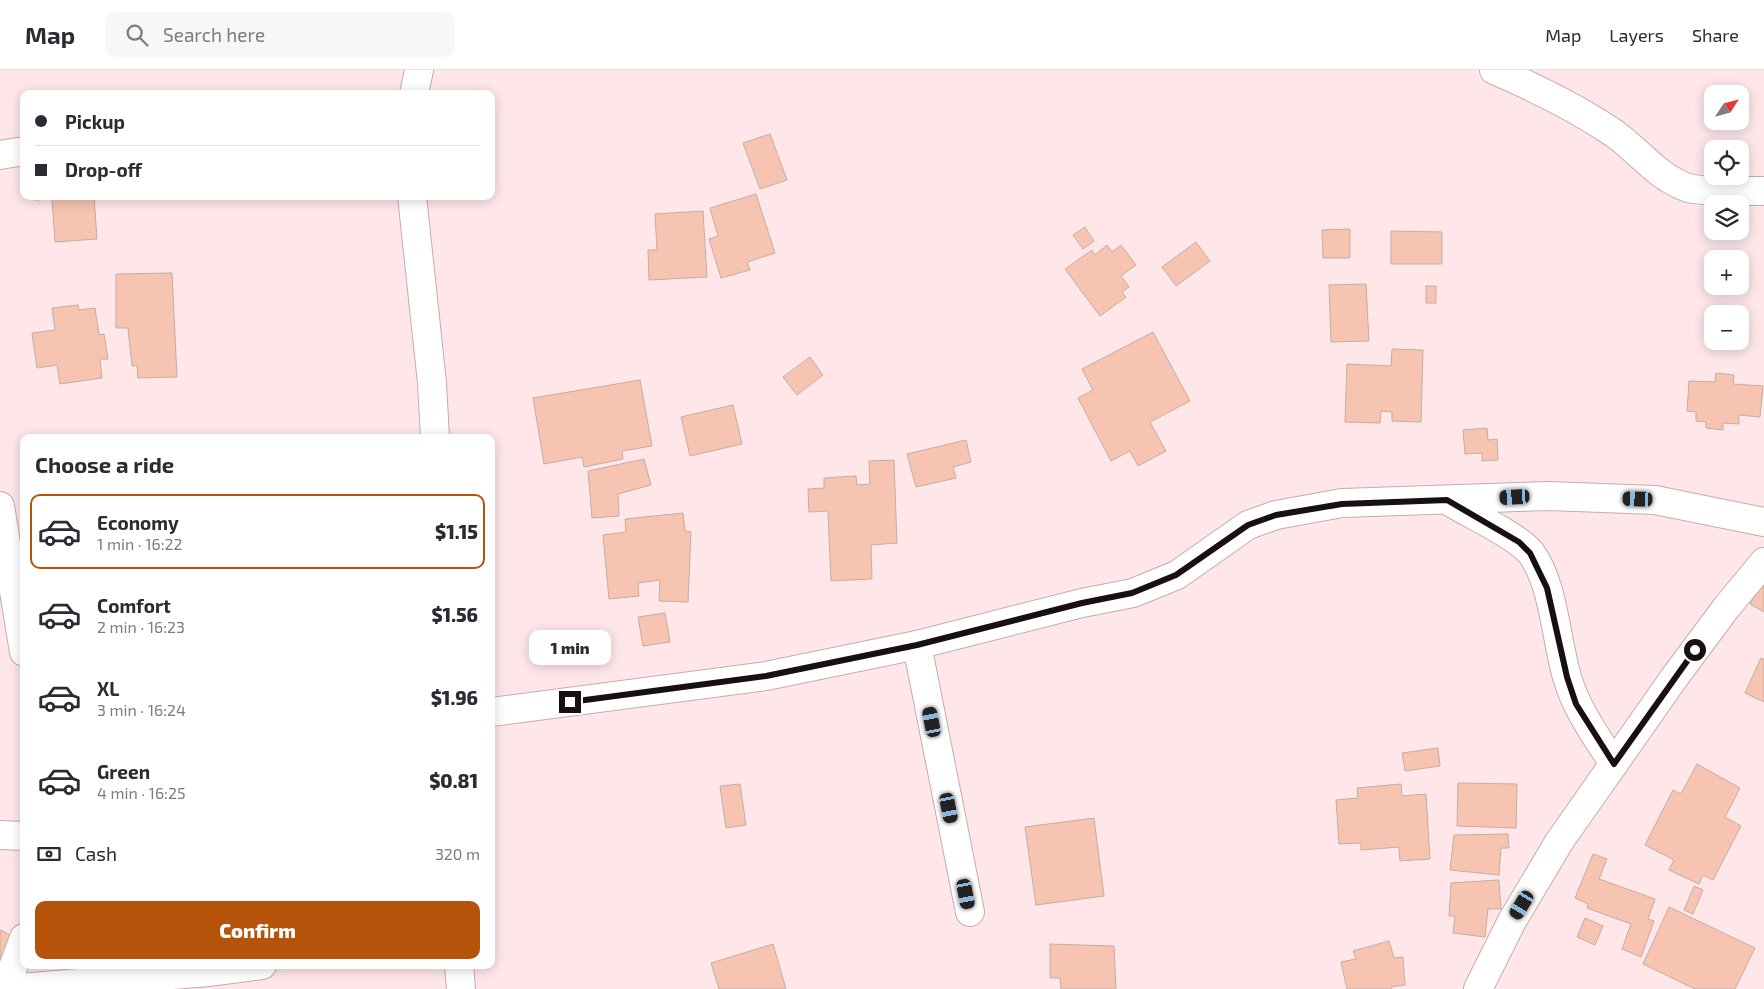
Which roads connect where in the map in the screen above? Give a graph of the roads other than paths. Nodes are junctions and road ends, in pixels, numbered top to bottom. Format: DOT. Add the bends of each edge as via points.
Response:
graph roads {
  1 [pos="419,70"];
  2 [pos="1494,70"];
  3 [pos="415,90"];
  4 [pos="20,152"];
  5 [pos="0,155"];
  6 [pos="1764,191"];
  7 [pos="412,200"];
  8 [pos="435,434"];
  9 [pos="1447,500"];
  10 [pos="0,506"];
  11 [pos="1764,522"];
  12 [pos="1764,562"];
  13 [pos="20,628"];
  14 [pos="917,645"];
  15 [pos="495,711"];
  16 [pos="1614,764"];
  17 [pos="0,835"];
  18 [pos="20,836"];
  19 [pos="970,912"];
  20 [pos="20,949"];
  21 [pos="249,969"];
  22 [pos="459,969"];
  23 [pos="210,981"];
  24 [pos="5,989"];
  25 [pos="9,989"];
  26 [pos="461,989"];
  27 [pos="1478,989"];
  1 -- 3 [label="street"];
  2 -- 6 [label="street" via="1539,89 1589,118 1616,135 1660,174 1690,189"];
  4 -- 5 [label="street"];
  7 -- 8 [label="street"];
  9 -- 11 [label="street" via="1549,496 1655,500"];
  9 -- 14 [label="street" via="1342,504 1276,515 1248,525 1176,575 1132,593"];
  9 -- 16 [label="street" via="1519,542 1530,553 1547,588 1576,704"];
  10 -- 13 [label="street"];
  12 -- 16 [label="street" via="1726,608"];
  14 -- 15 [label="street" via="766,676"];
  14 -- 19 [label="street"];
  16 -- 27 [label="street" via="1559,842 1512,921"];
  17 -- 18 [label="street"];
  20 -- 24 [label="street"];
  21 -- 23 [label="street"];
  22 -- 26 [label="street"];
  23 -- 25 [label="street"];
}
